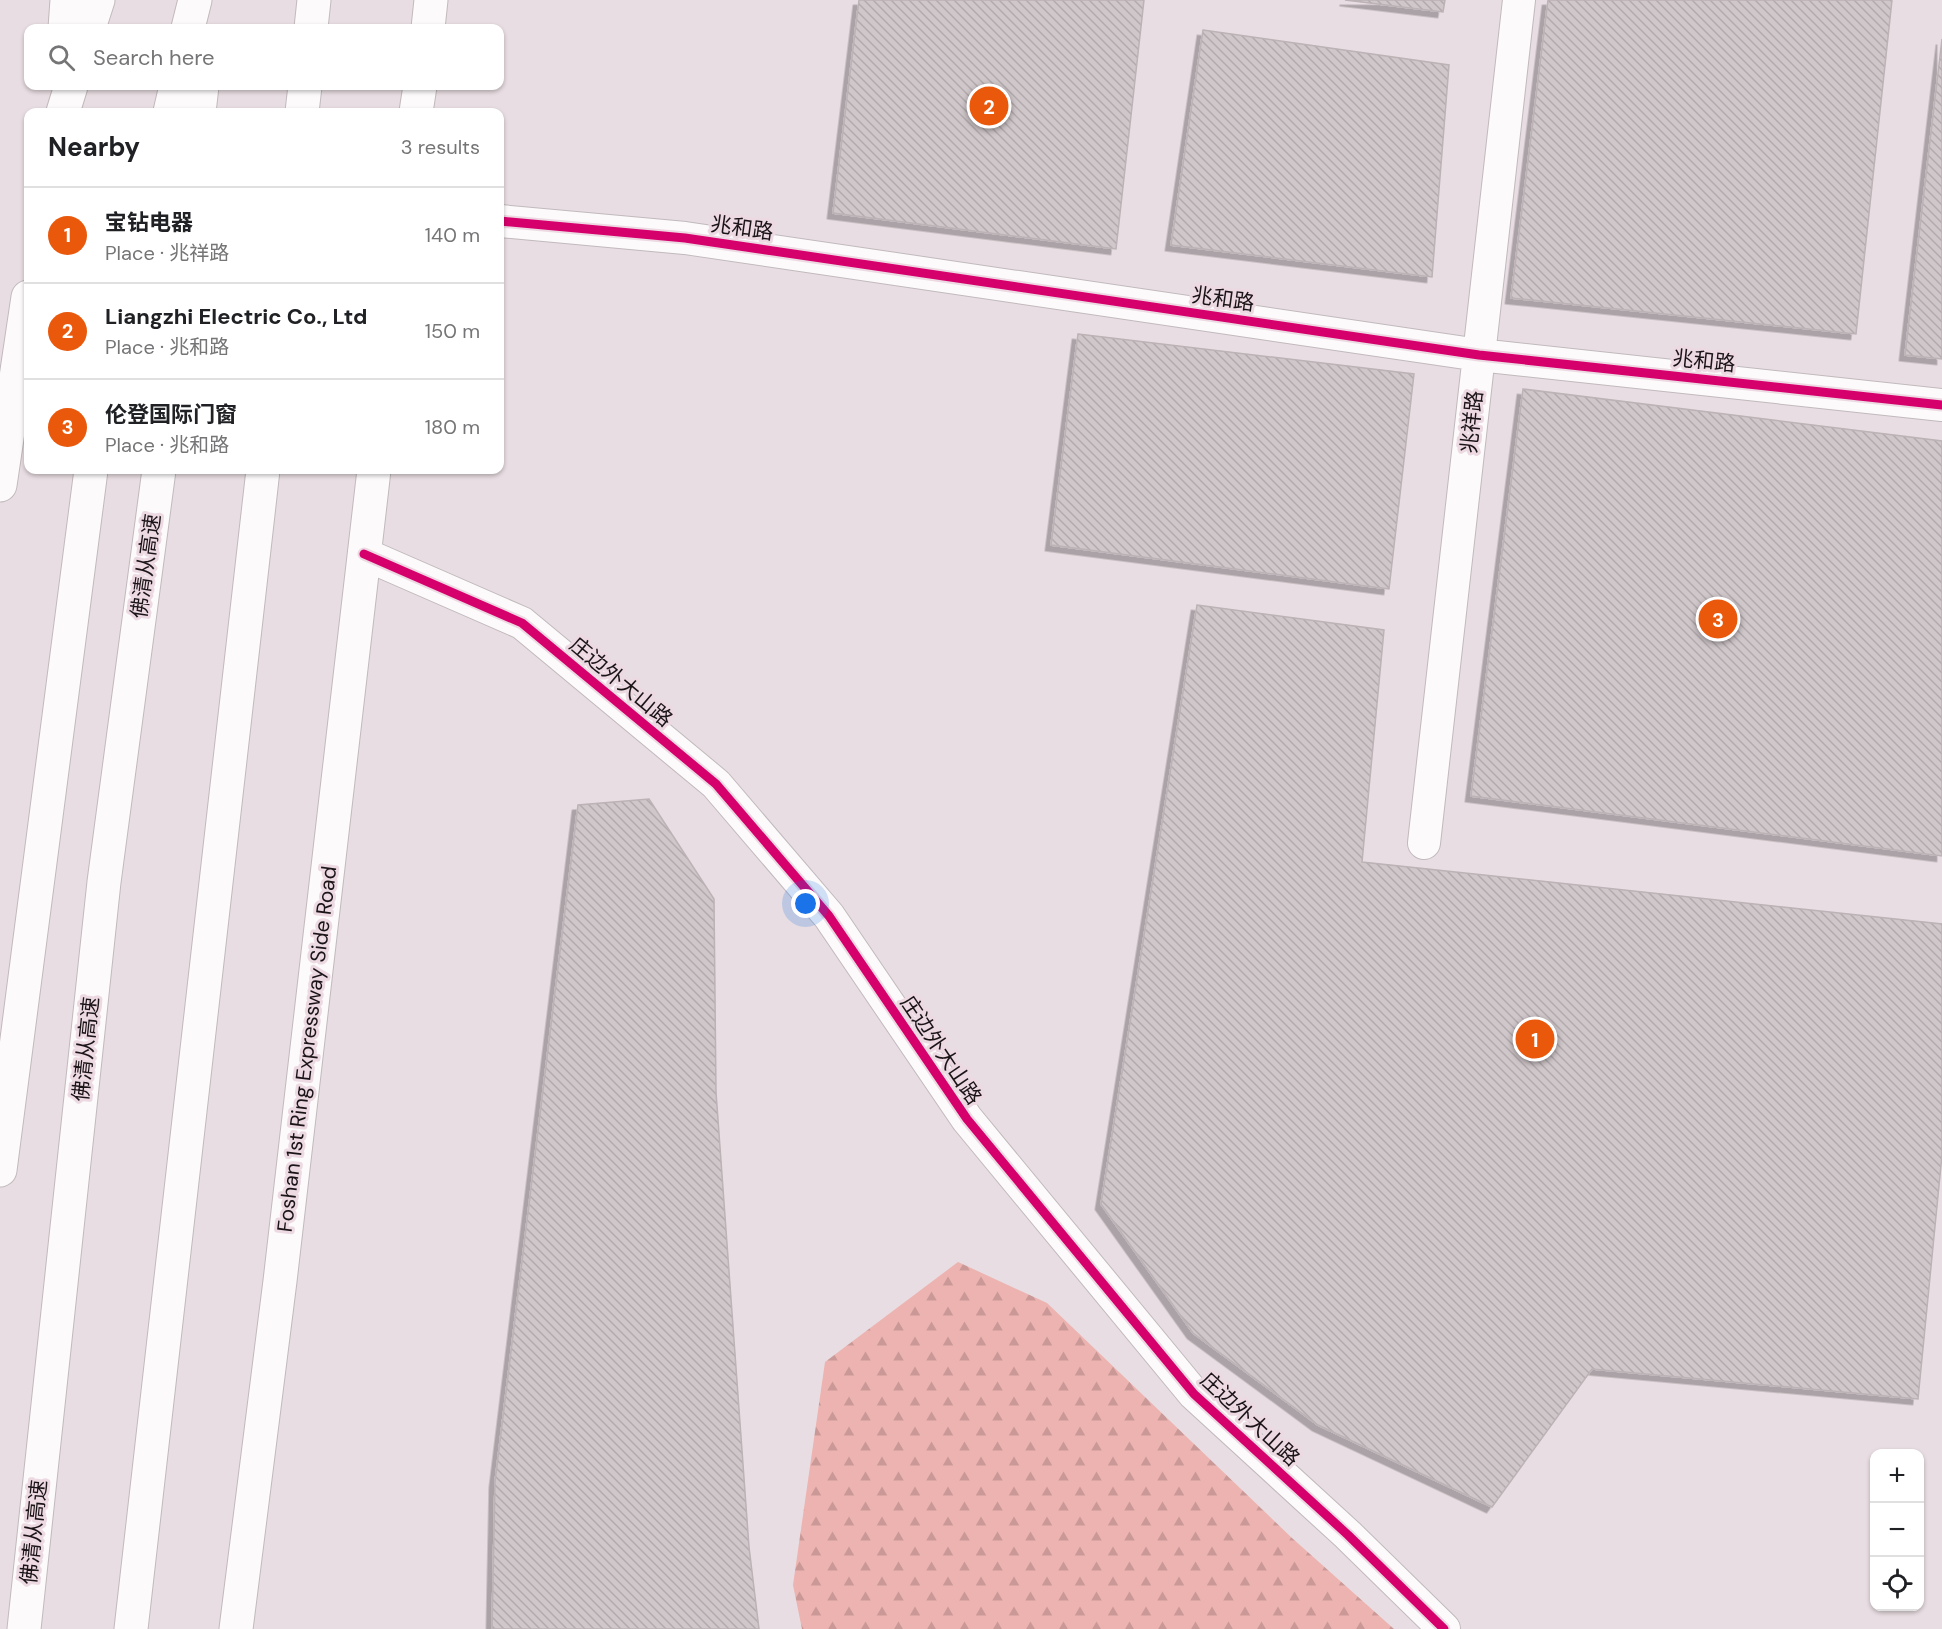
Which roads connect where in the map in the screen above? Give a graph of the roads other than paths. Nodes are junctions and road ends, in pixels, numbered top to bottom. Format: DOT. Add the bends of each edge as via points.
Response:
graph roads {
  1 [pos="67,0"];
  2 [pos="98,0"];
  3 [pos="195,0"];
  4 [pos="211,0"];
  5 [pos="315,0"];
  6 [pos="1519,0"];
  7 [pos="64,24"];
  8 [pos="90,24"];
  9 [pos="190,24"];
  10 [pos="208,24"];
  11 [pos="312,24"];
  12 [pos="59,90"];
  13 [pos="70,90"];
  14 [pos="175,90"];
  15 [pos="202,90"];
  16 [pos="305,90"];
  17 [pos="419,90"];
  18 [pos="56,108"];
  19 [pos="64,108"];
  20 [pos="171,108"];
  21 [pos="200,108"];
  22 [pos="302,108"];
  23 [pos="417,108"];
  24 [pos="504,221"];
  25 [pos="24,324"];
  26 [pos="1479,355"];
  27 [pos="1942,405"];
  28 [pos="90,474"];
  29 [pos="158,474"];
  30 [pos="263,474"];
  31 [pos="374,474"];
  32 [pos="0,485"];
  33 [pos="364,554"];
  34 [pos="1424,843"];
  35 [pos="0,1170"];
  36 [pos="24,1629"];
  37 [pos="131,1629"];
  38 [pos="236,1629"];
  39 [pos="1444,1629"];
  1 -- 7 [label="main road"];
  2 -- 8 [label="main road"];
  3 -- 9 [label="main road"];
  4 -- 10 [label="main road"];
  5 -- 11 [label="main road"];
  6 -- 26 [label="street, 兆祥路"];
  12 -- 18 [label="main road"];
  13 -- 19 [label="main road"];
  14 -- 20 [label="main road"];
  15 -- 21 [label="main road"];
  16 -- 22 [label="main road"];
  17 -- 23 [label="main road"];
  24 -- 26 [label="street, 兆和路" via="685,238"];
  25 -- 32 [label="main road"];
  26 -- 27 [label="street, 兆和路"];
  26 -- 34 [label="street, 兆祥路"];
  28 -- 35 [label="main road"];
  29 -- 36 [label="main road, 佛清从高速" via="104,882"];
  30 -- 37 [label="main road"];
  31 -- 33 [label="main road, Foshan 1st Ring Expressway Side Road"];
  33 -- 38 [label="main road, Foshan 1st Ring Expressway Side Road"];
  33 -- 39 [label="street, 庄边外大山路" via="522,623 716,784 829,916 967,1119 1194,1394"];
}
